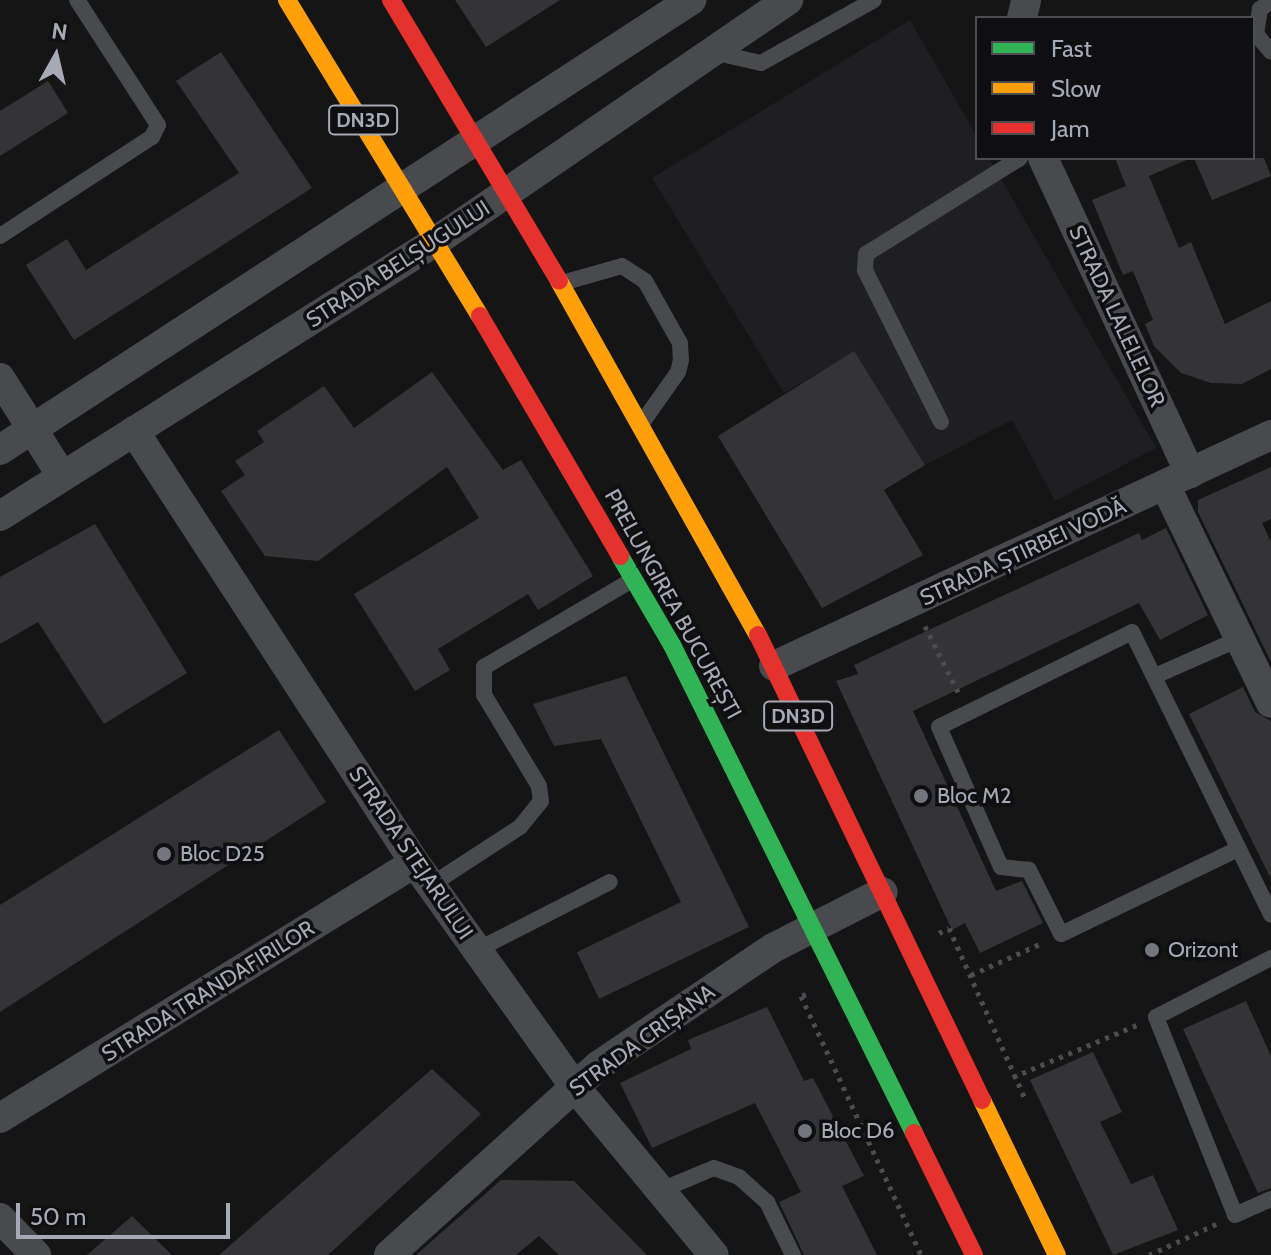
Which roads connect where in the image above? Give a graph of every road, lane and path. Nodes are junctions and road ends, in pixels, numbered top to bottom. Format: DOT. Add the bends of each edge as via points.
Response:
graph roads {
  1 [pos="77,0"];
  2 [pos="287,0"];
  3 [pos="391,0"];
  4 [pos="691,0"];
  5 [pos="788,0"];
  6 [pos="874,0"];
  7 [pos="1271,1"];
  8 [pos="713,52"];
  9 [pos="1271,52"];
  10 [pos="479,141"];
  11 [pos="1017,160"];
  12 [pos="1044,160"];
  13 [pos="406,189"];
  14 [pos="509,192"];
  15 [pos="0,236"];
  16 [pos="436,241"];
  17 [pos="561,283"];
  18 [pos="0,378"];
  19 [pos="941,422"];
  20 [pos="641,424"];
  21 [pos="32,429"];
  22 [pos="134,431"];
  23 [pos="1271,435"];
  24 [pos="0,450"];
  25 [pos="62,476"];
  26 [pos="1178,479"];
  27 [pos="0,516"];
  28 [pos="634,579"];
  29 [pos="913,604"];
  30 [pos="1239,639"];
  31 [pos="774,666"];
  32 [pos="1155,676"];
  33 [pos="1271,703"];
  34 [pos="969,712"];
  35 [pos="1238,849"];
  36 [pos="423,874"];
  37 [pos="610,882"];
  38 [pos="883,892"];
  39 [pos="1271,915"];
  40 [pos="814,925"];
  41 [pos="1061,934"];
  42 [pos="477,950"];
  43 [pos="1271,958"];
  44 [pos="930,994"];
  45 [pos="1156,1017"];
  46 [pos="574,1086"];
  47 [pos="978,1092"];
  48 [pos="0,1118"];
  49 [pos="661,1190"];
  50 [pos="1271,1199"];
  51 [pos="1235,1215"];
  52 [pos="389,1255"];
  53 [pos="714,1255"];
  54 [pos="793,1255"];
  55 [pos="974,1255"];
  56 [pos="1057,1255"];
  57 [pos="1149,1255"];
  1 -- 15 [label="lane" via="158,125 152,137"];
  2 -- 13 [label="main road, PRELUNGIREA BUCUREȘTI / DN3D"];
  3 -- 10 [label="main road, DN3D"];
  4 -- 10 [label="street"];
  5 -- 8 [label="street, STRADA BELȘUGULUI"];
  6 -- 8 [label="lane" via="761,63"];
  7 -- 9 [label="lane" via="1260,9 1256,34"];
  8 -- 14 [label="street, STRADA BELȘUGULUI"];
  10 -- 13 [label="street"];
  10 -- 14 [label="main road, DN3D"];
  11 -- 19 [label="lane" via="866,254 865,270"];
  12 -- 26 [label="street, STRADA LALELELOR"];
  13 -- 16 [label="main road, PRELUNGIREA BUCUREȘTI / DN3D"];
  13 -- 21 [label="street"];
  14 -- 16 [label="street, STRADA BELȘUGULUI"];
  14 -- 17 [label="main road, DN3D"];
  16 -- 22 [label="street, STRADA BELȘUGULUI"];
  16 -- 28 [label="main road, PRELUNGIREA BUCUREȘTI / DN3D"];
  17 -- 20 [label="main road, DN3D"];
  17 -- 20 [label="lane" via="622,266 645,281 680,343 681,360"];
  18 -- 21 [label="street"];
  20 -- 31 [label="main road, DN3D"];
  21 -- 24 [label="street"];
  21 -- 25 [label="street"];
  22 -- 25 [label="street, STRADA BELȘUGULUI"];
  22 -- 36 [label="street, STRADA STEJARULUI"];
  23 -- 26 [label="street, STRADA ȘTIRBEI VODĂ"];
  25 -- 27 [label="street, STRADA BELȘUGULUI"];
  26 -- 29 [label="street, STRADA ȘTIRBEI VODĂ"];
  26 -- 30 [label="street, STRADA LALELELOR"];
  28 -- 36 [label="lane" via="484,667 484,695 534,777 541,801 520,827"];
  28 -- 40 [label="main road, PRELUNGIREA BUCUREȘTI / DN3D"];
  29 -- 31 [label="street, STRADA ȘTIRBEI VODĂ"];
  29 -- 34 [label="path"];
  30 -- 32 [label="lane"];
  30 -- 33 [label="street, STRADA LALELELOR"];
  31 -- 38 [label="main road, DN3D"];
  32 -- 34 [label="lane" via="1132,632"];
  32 -- 35 [label="lane"];
  34 -- 41 [label="lane" via="939,727 1001,867 1029,870"];
  35 -- 39 [label="lane"];
  35 -- 41 [label="lane"];
  36 -- 42 [label="street, STRADA STEJARULUI"];
  36 -- 48 [label="street, STRADA TRANDAFIRILOR"];
  37 -- 42 [label="lane"];
  38 -- 40 [label="street, STRADA CRIȘANA"];
  38 -- 44 [label="main road, DN3D"];
  40 -- 46 [label="street, STRADA CRIȘANA"];
  40 -- 55 [label="main road, PRELUNGIREA BUCUREȘTI / DN3D"];
  41 -- 44 [label="path"];
  42 -- 46 [label="street, STRADA STEJARULUI"];
  43 -- 45 [label="lane"];
  44 -- 47 [label="main road, DN3D"];
  45 -- 47 [label="path"];
  45 -- 51 [label="lane"];
  46 -- 49 [label="street, STRADA STEJARULUI"];
  46 -- 52 [label="street, STRADA CRIȘANA"];
  47 -- 56 [label="main road, DN3D"];
  49 -- 53 [label="street, STRADA STEJARULUI"];
  49 -- 54 [label="lane" via="714,1168 739,1177 767,1202"];
  50 -- 51 [label="lane"];
  51 -- 57 [label="path"];
}
